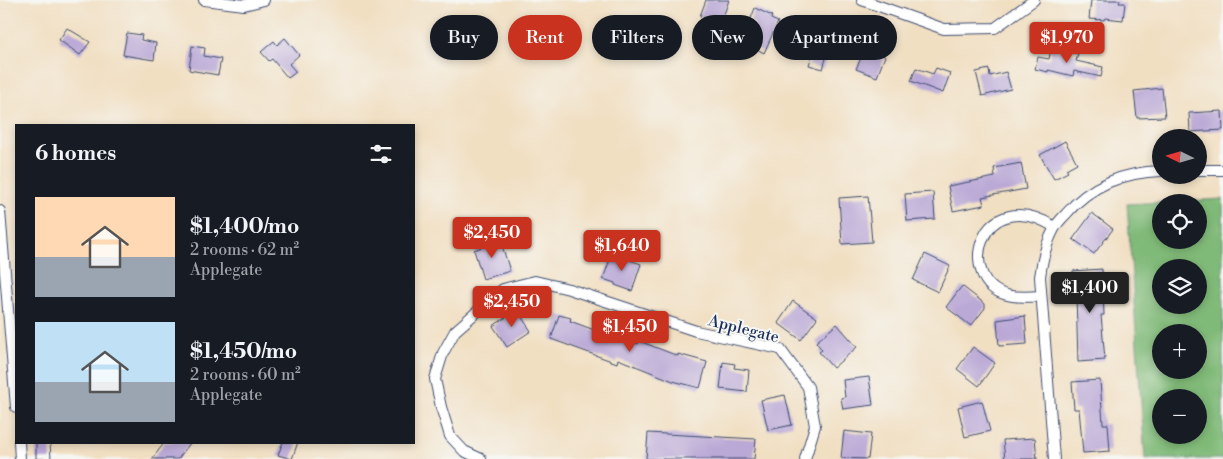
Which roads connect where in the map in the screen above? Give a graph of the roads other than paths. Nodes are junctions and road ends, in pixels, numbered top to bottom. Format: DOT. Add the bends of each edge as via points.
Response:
graph roads {
  1 [pos="204,0"];
  2 [pos="264,0"];
  3 [pos="862,0"];
  4 [pos="1034,0"];
  5 [pos="1208,170"];
  6 [pos="1223,170"];
  7 [pos="1152,171"];
  8 [pos="0,211"];
  9 [pos="1055,227"];
  10 [pos="1041,296"];
  11 [pos="15,395"];
  12 [pos="18,444"];
  13 [pos="20,459"];
  14 [pos="481,459"];
  15 [pos="805,459"];
  16 [pos="1054,459"];
  1 -- 2 [label="street" via="244,5"];
  3 -- 4 [label="street" via="944,29 995,28"];
  5 -- 6 [label="street"];
  7 -- 9 [label="street" via="1123,176 1088,193"];
  8 -- 11 [label="street"];
  9 -- 10 [label="street" via="1042,260"];
  9 -- 10 [label="street" via="1044,220 1013,214 992,225 980,245 979,260 983,274 994,289 1005,295"];
  10 -- 16 [label="street"];
  12 -- 13 [label="street"];
  14 -- 15 [label="street, Applegate" via="464,451 450,436 435,379 443,353 455,331 503,289 535,281 696,331 780,349 808,387 816,426"];
}
